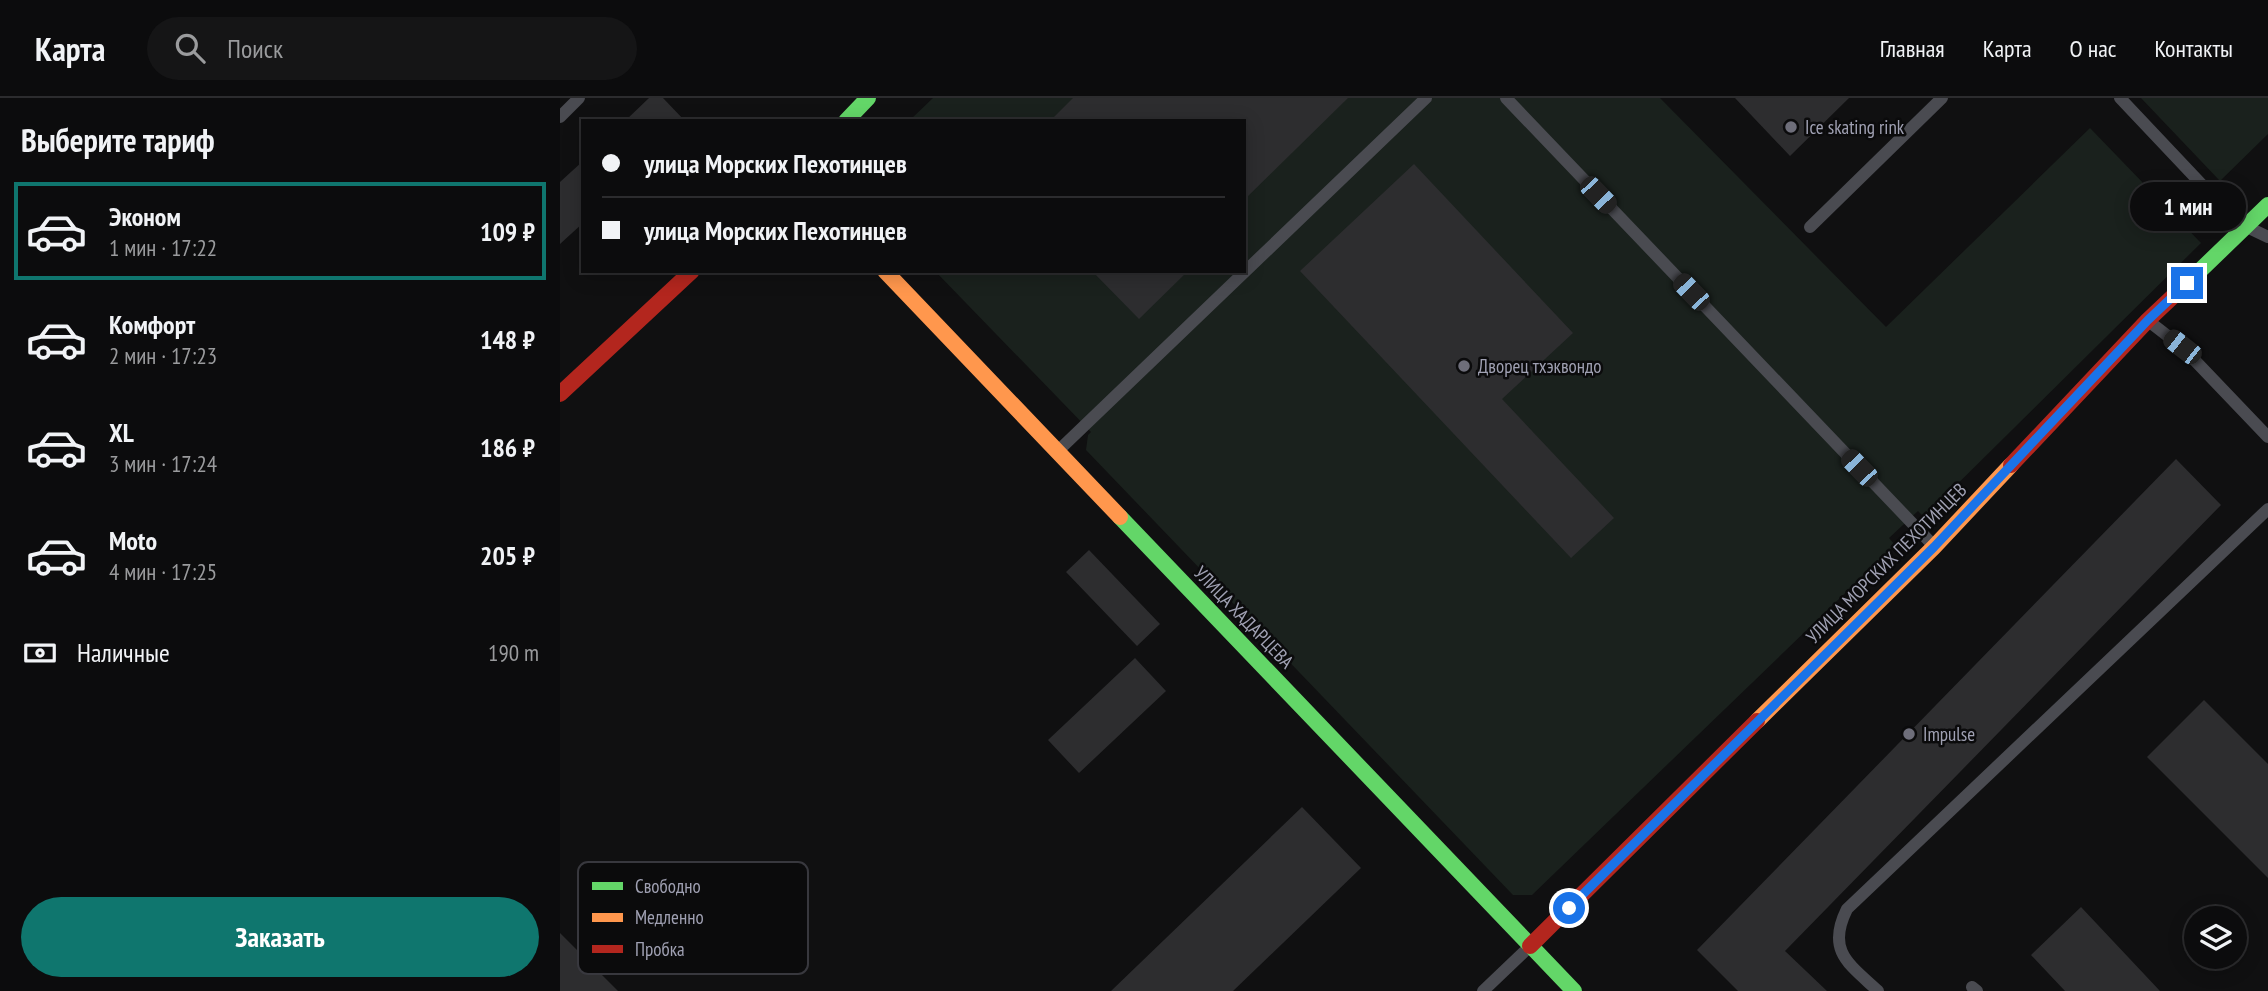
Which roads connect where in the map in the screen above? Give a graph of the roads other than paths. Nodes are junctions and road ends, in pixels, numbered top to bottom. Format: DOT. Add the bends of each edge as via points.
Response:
graph roads {
  1 [pos="579,98"];
  2 [pos="868,98"];
  3 [pos="1426,98"];
  4 [pos="1506,98"];
  5 [pos="1941,98"];
  6 [pos="2119,98"];
  7 [pos="560,117"];
  8 [pos="848,119"];
  9 [pos="2268,205"];
  10 [pos="2245,226"];
  11 [pos="1810,227"];
  12 [pos="2268,237"];
  13 [pos="1246,271"];
  14 [pos="690,273"];
  15 [pos="887,273"];
  16 [pos="1244,273"];
  17 [pos="2148,320"];
  18 [pos="560,394"];
  19 [pos="2268,437"];
  20 [pos="1057,452"];
  21 [pos="2268,509"];
  22 [pos="1934,547"];
  23 [pos="1530,946"];
  24 [pos="1483,991"];
  25 [pos="1574,991"];
  26 [pos="1878,991"];
  1 -- 7 [label="lane"];
  2 -- 8 [label="street"];
  3 -- 13 [label="lane"];
  4 -- 22 [label="lane"];
  5 -- 11 [label="lane"];
  6 -- 10 [label="lane"];
  9 -- 10 [label="street, УЛИЦА МОРСКИХ ПЕХОТИНЦЕВ"];
  10 -- 12 [label="lane"];
  10 -- 17 [label="street, УЛИЦА МОРСКИХ ПЕХОТИНЦЕВ"];
  14 -- 18 [label="street"];
  15 -- 20 [label="street, УЛИЦА ХАДАРЦЕВА"];
  16 -- 20 [label="lane"];
  17 -- 19 [label="lane" via="2182,347"];
  17 -- 22 [label="street, УЛИЦА МОРСКИХ ПЕХОТИНЦЕВ"];
  20 -- 23 [label="street, УЛИЦА ХАДАРЦЕВА"];
  21 -- 26 [label="lane" via="1847,909 1837,937 1842,953"];
  22 -- 23 [label="street, УЛИЦА МОРСКИХ ПЕХОТИНЦЕВ"];
  23 -- 24 [label="lane"];
  23 -- 25 [label="street, УЛИЦА ХАДАРЦЕВА"];
}
